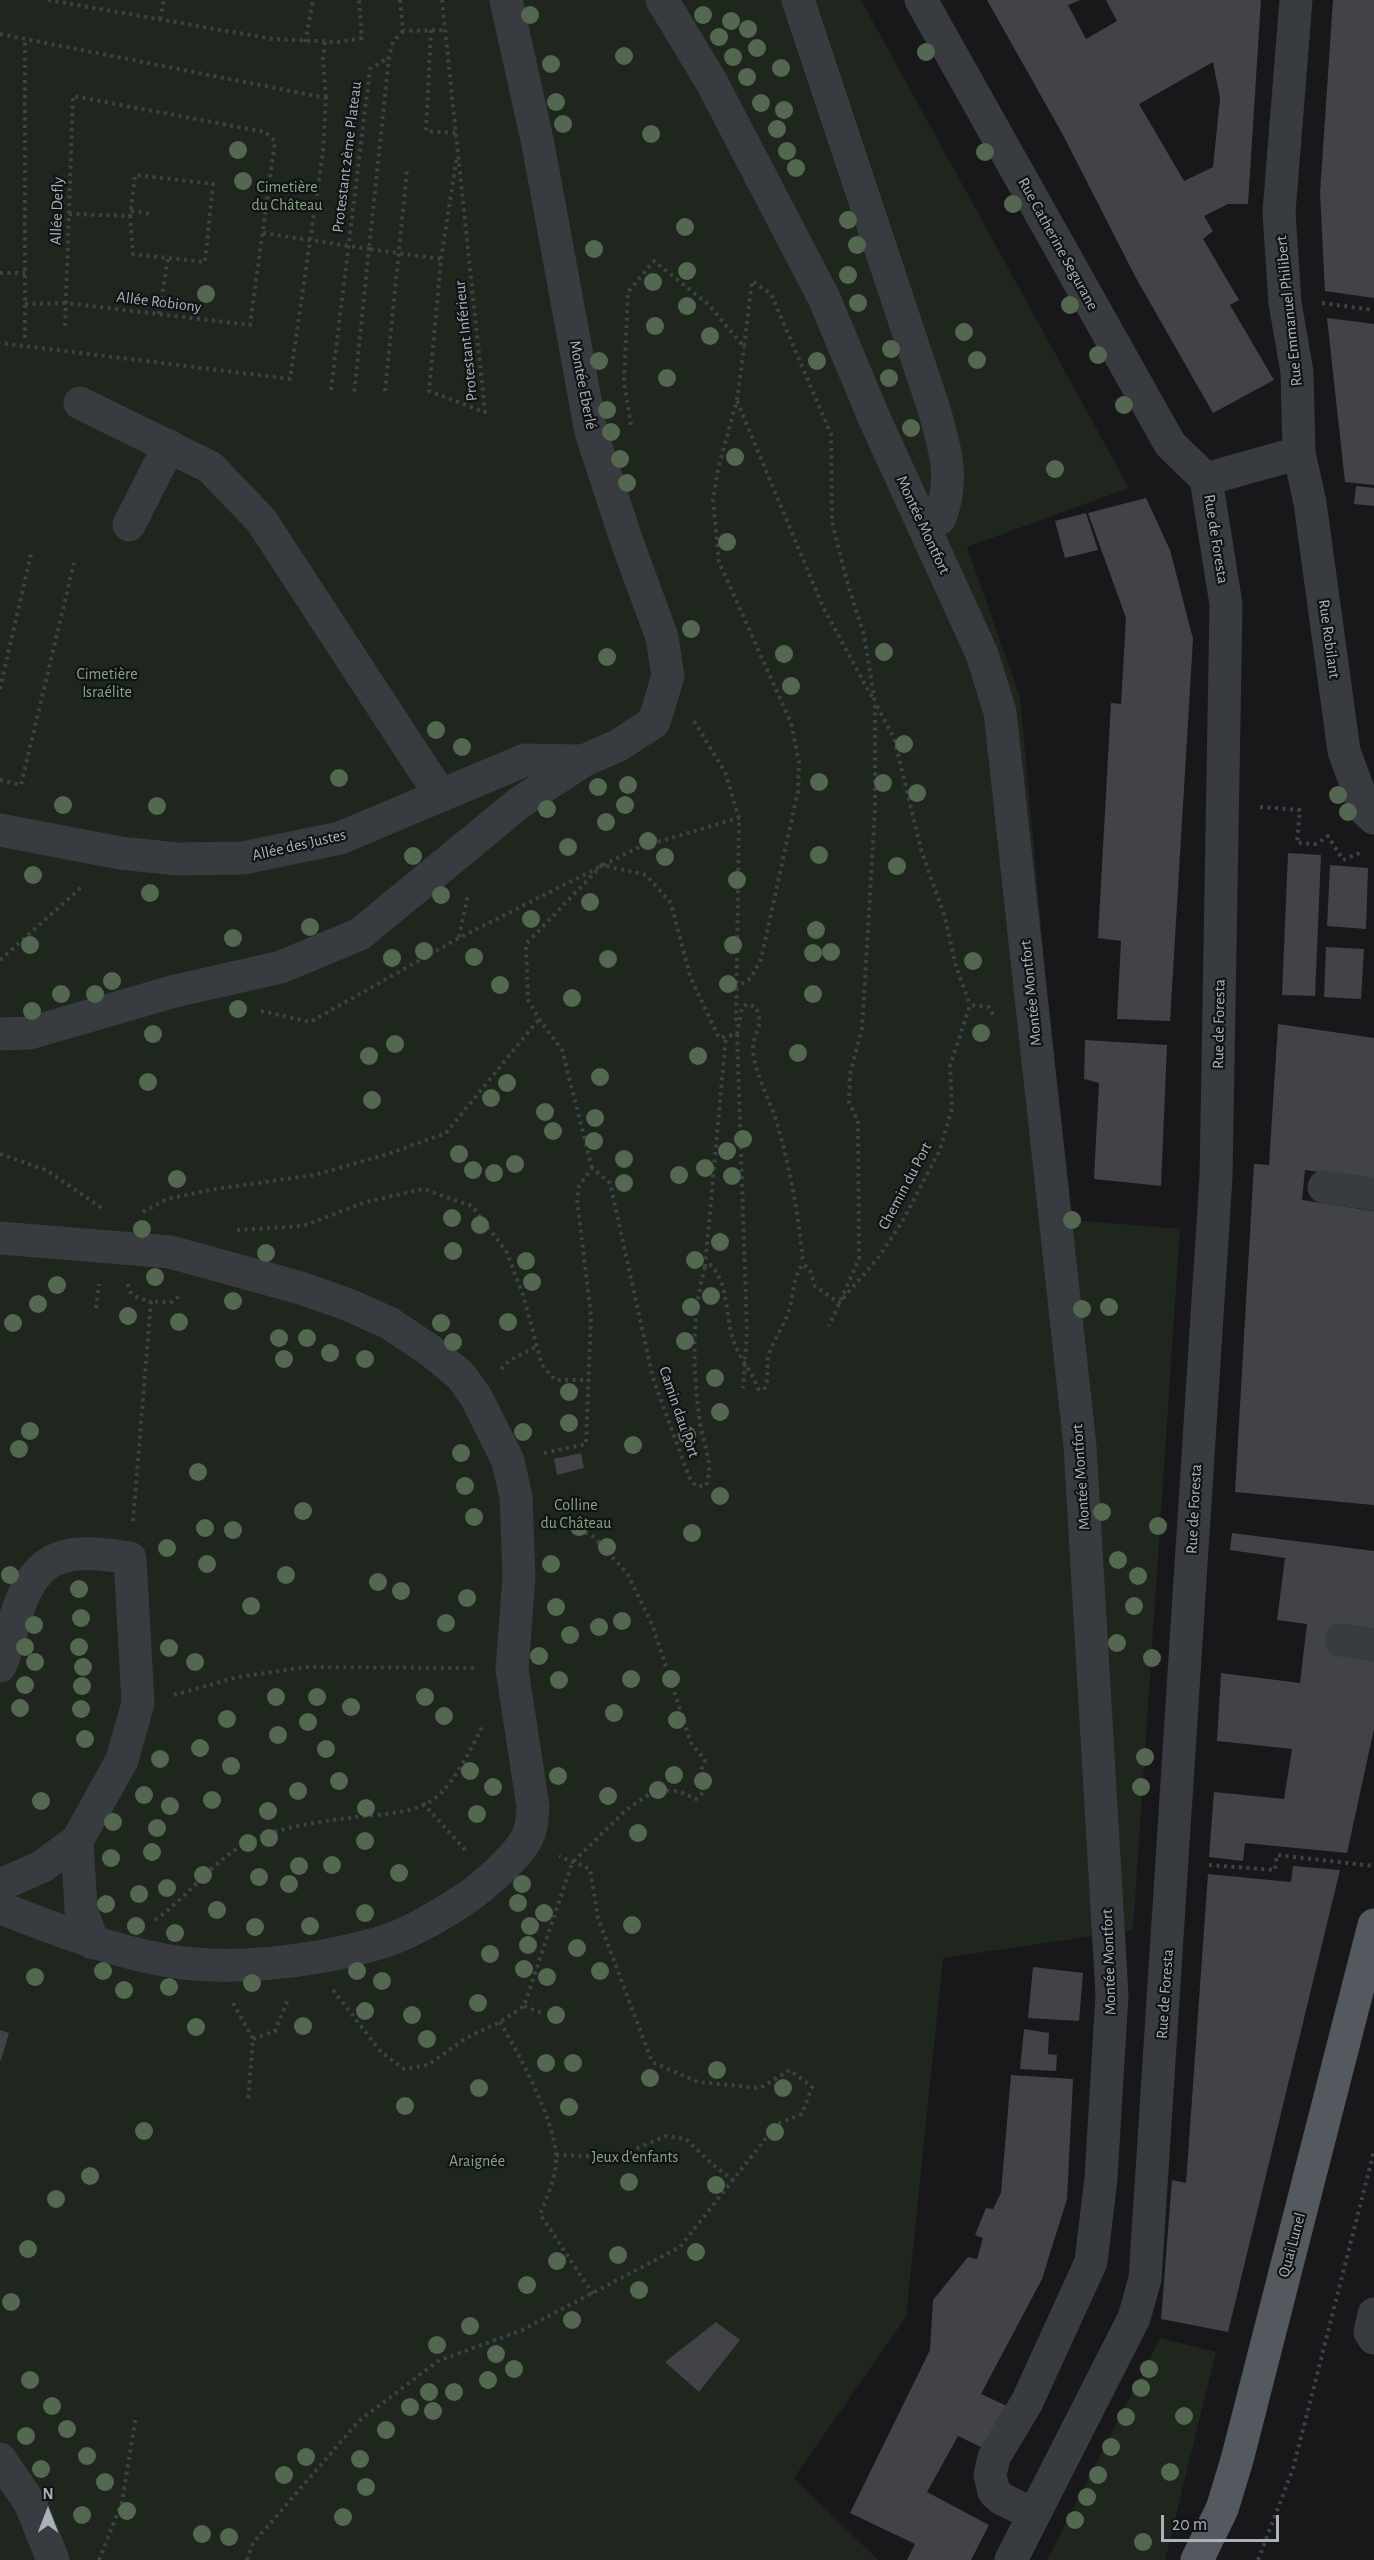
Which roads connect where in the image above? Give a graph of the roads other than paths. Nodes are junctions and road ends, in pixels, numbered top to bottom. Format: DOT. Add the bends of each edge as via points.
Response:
graph roads {
  1 [pos="506,0"];
  2 [pos="663,0"];
  3 [pos="798,0"];
  4 [pos="921,0"];
  5 [pos="1296,0"];
  6 [pos="80,403"];
  7 [pos="169,446"];
  8 [pos="1299,453"];
  9 [pos="1206,479"];
  10 [pos="129,525"];
  11 [pos="923,525"];
  12 [pos="619,745"];
  13 [pos="583,761"];
  14 [pos="441,796"];
  15 [pos="1374,818"];
  16 [pos="0,830"];
  17 [pos="0,1034"];
  18 [pos="1324,1187"];
  19 [pos="1374,1194"];
  20 [pos="0,1238"];
  21 [pos="1341,1640"];
  22 [pos="1374,1645"];
  23 [pos="0,1666"];
  24 [pos="77,1841"];
  25 [pos="0,1885"];
  26 [pos="0,1908"];
  27 [pos="1374,1925"];
  28 [pos="93,1943"];
  29 [pos="1374,2314"];
  30 [pos="1374,2338"];
  31 [pos="0,2459"];
  32 [pos="1033,2514"];
  33 [pos="53,2560"];
  34 [pos="1011,2560"];
  35 [pos="1197,2560"];
  1 -- 12 [label="street, Montée Eberlé" via="538,144 591,432 662,637 668,676 654,722"];
  2 -- 11 [label="street, Montée Montfort" via="712,83 824,298"];
  3 -- 11 [label="street" via="950,466 947,498 940,518"];
  4 -- 9 [label="street, Rue Catherine Segurane" via="1170,444"];
  5 -- 8 [label="street, Rue Emmanuel Philibert" via="1279,212 1286,303 1297,372"];
  6 -- 7 [label="street"];
  7 -- 10 [label="street"];
  7 -- 14 [label="street" via="210,467 261,520"];
  8 -- 9 [label="street"];
  8 -- 15 [label="street, Rue Robilant" via="1310,503 1344,751 1366,811"];
  9 -- 32 [label="street, Rue de Foresta" via="1226,604 1216,1177 1145,2279 1134,2319"];
  11 -- 32 [label="street, Montée Montfort" via="982,654 1000,712 1080,1446 1112,1983 1101,2178 1091,2262 1027,2402 994,2457 990,2475 994,2492"];
  12 -- 13 [label="street, Allée des Justes"];
  13 -- 14 [label="street, Allée des Justes" via="525,760"];
  13 -- 17 [label="street" via="519,803 360,934 281,967 175,991 30,1033"];
  14 -- 16 [label="street, Allée des Justes" via="340,838 243,858 177,859 120,853"];
  18 -- 19 [label="street"];
  20 -- 28 [label="street" via="104,1245 192,1257 301,1288 389,1323 461,1376 476,1398 508,1461 519,1521 512,1669 533,1807 532,1824 526,1839 490,1879 435,1919 374,1945 309,1958 243,1965 166,1961"];
  21 -- 22 [label="street"];
  23 -- 24 [label="street" via="25,1593 43,1565 62,1556 82,1553 130,1558 138,1702 122,1761"];
  24 -- 25 [label="street" via="41,1867"];
  24 -- 28 [label="street" via="81,1909"];
  26 -- 28 [label="street"];
  27 -- 35 [label="main road, Quai Lunel" via="1237,2460 1222,2509"];
  29 -- 30 [label="street" via="1370,2332"];
  31 -- 33 [label="street" via="30,2503"];
  32 -- 34 [label="street, Rue de Foresta"];
}
